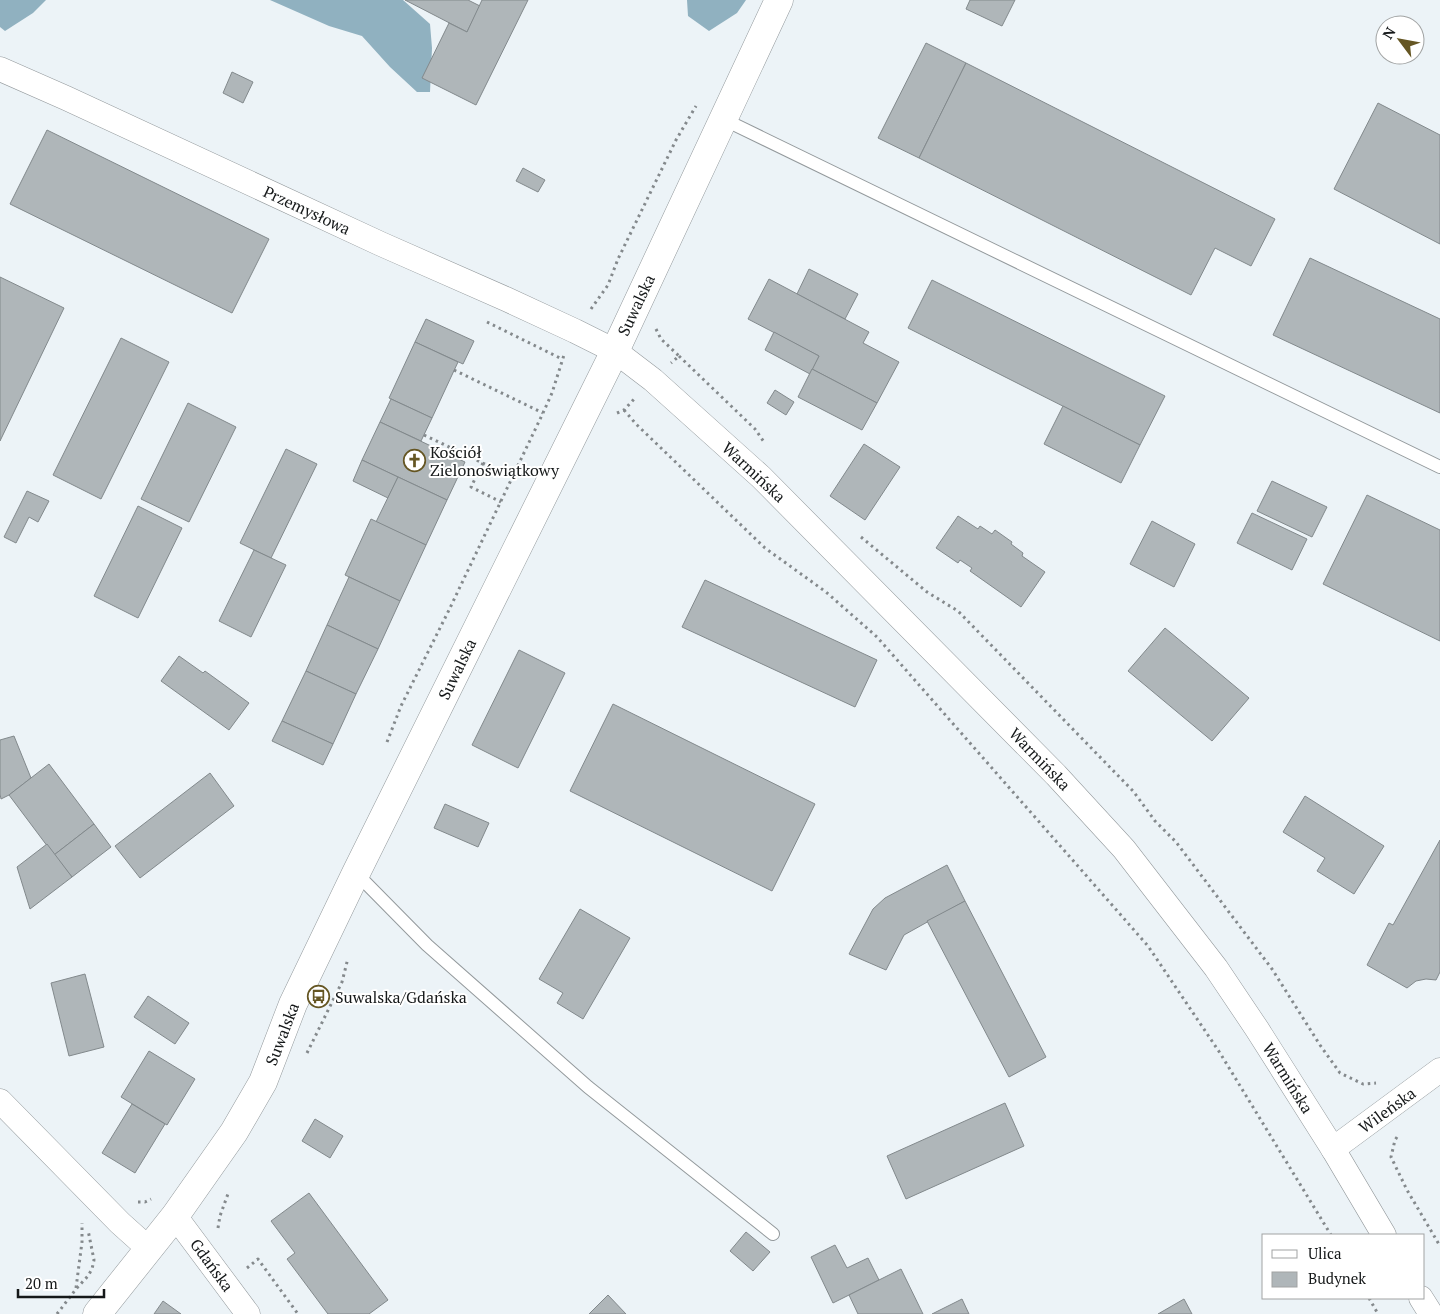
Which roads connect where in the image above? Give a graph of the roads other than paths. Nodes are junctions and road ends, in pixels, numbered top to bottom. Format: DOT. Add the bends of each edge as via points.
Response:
graph roads {
  1 [pos="779,0"];
  2 [pos="0,69"];
  3 [pos="723,119"];
  4 [pos="615,351"];
  5 [pos="1440,467"];
  6 [pos="356,874"];
  7 [pos="1440,1070"];
  8 [pos="0,1101"];
  9 [pos="1333,1149"];
  10 [pos="176,1216"];
  11 [pos="774,1234"];
  12 [pos="1383,1234"];
  13 [pos="149,1249"];
  14 [pos="1422,1299"];
  15 [pos="97,1314"];
  16 [pos="248,1314"];
  17 [pos="1430,1314"];
  1 -- 3 [label="street, Suwalska"];
  2 -- 4 [label="street, Przemysłowa"];
  3 -- 4 [label="street, Suwalska"];
  3 -- 5 [label="lane"];
  4 -- 6 [label="street, Suwalska"];
  4 -- 9 [label="street, Warmińska" via="653,380 761,477 1056,774 1124,848 1216,968"];
  6 -- 10 [label="street, Suwalska" via="293,1004 263,1082 234,1132"];
  6 -- 11 [label="lane" via="427,945 588,1087"];
  7 -- 9 [label="street, Wileńska"];
  8 -- 13 [label="street"];
  9 -- 12 [label="street, Warmińska"];
  10 -- 13 [label="street, Suwalska"];
  10 -- 16 [label="street, Gdańska"];
  13 -- 15 [label="street, Suwalska"];
  14 -- 17 [label="street"];
}
